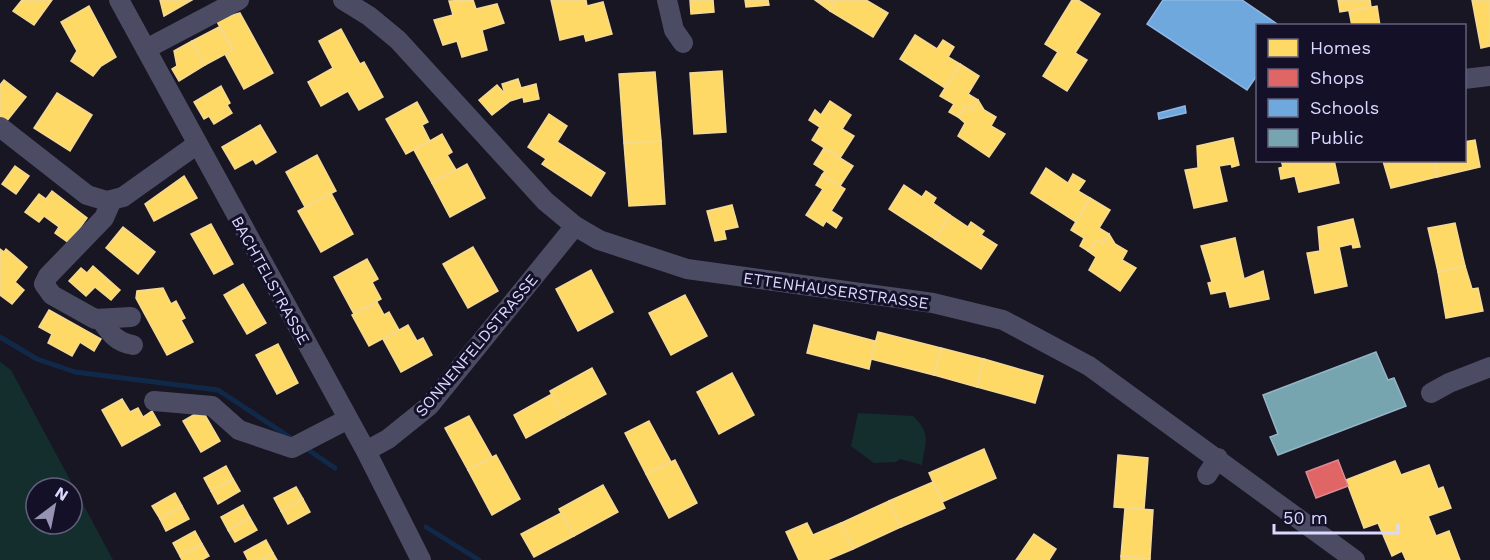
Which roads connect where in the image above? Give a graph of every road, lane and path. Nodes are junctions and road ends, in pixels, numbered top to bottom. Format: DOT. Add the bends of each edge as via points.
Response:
graph roads {
  1 [pos="119,0"];
  2 [pos="239,0"];
  3 [pos="343,0"];
  4 [pos="668,6"];
  5 [pos="683,43"];
  6 [pos="146,49"];
  7 [pos="1490,76"];
  8 [pos="1466,79"];
  9 [pos="0,127"];
  10 [pos="196,145"];
  11 [pos="111,202"];
  12 [pos="575,226"];
  13 [pos="131,317"];
  14 [pos="101,320"];
  15 [pos="133,345"];
  16 [pos="1490,367"];
  17 [pos="1431,393"];
  18 [pos="154,401"];
  19 [pos="348,419"];
  20 [pos="366,451"];
  21 [pos="1218,458"];
  22 [pos="1207,475"];
  23 [pos="421,560"];
  24 [pos="1355,560"];
  1 -- 6 [label="street, BACHTELSTRASSE"];
  2 -- 6 [label="street"];
  3 -- 12 [label="street, ETTENHAUSERSTRASSE" via="398,40 545,201"];
  4 -- 5 [label="street" via="674,30"];
  6 -- 10 [label="street, BACHTELSTRASSE"];
  7 -- 8 [label="street"];
  9 -- 11 [label="street" via="87,195"];
  10 -- 11 [label="street"];
  10 -- 19 [label="street, BACHTELSTRASSE"];
  11 -- 14 [label="street" via="104,218 44,284 52,295"];
  12 -- 20 [label="street, SONNENFELDSTRASSE" via="429,406 388,439"];
  12 -- 21 [label="street, ETTENHAUSERSTRASSE" via="608,244 687,269 933,303 1004,320 1089,366"];
  13 -- 14 [label="street"];
  14 -- 15 [label="street" via="112,336"];
  16 -- 17 [label="street"];
  18 -- 19 [label="street" via="212,406 239,430 298,444"];
  19 -- 20 [label="street, BACHTELSTRASSE"];
  20 -- 23 [label="street, BACHTELSTRASSE"];
  21 -- 22 [label="street"];
  21 -- 24 [label="street, ETTENHAUSERSTRASSE"];
}
